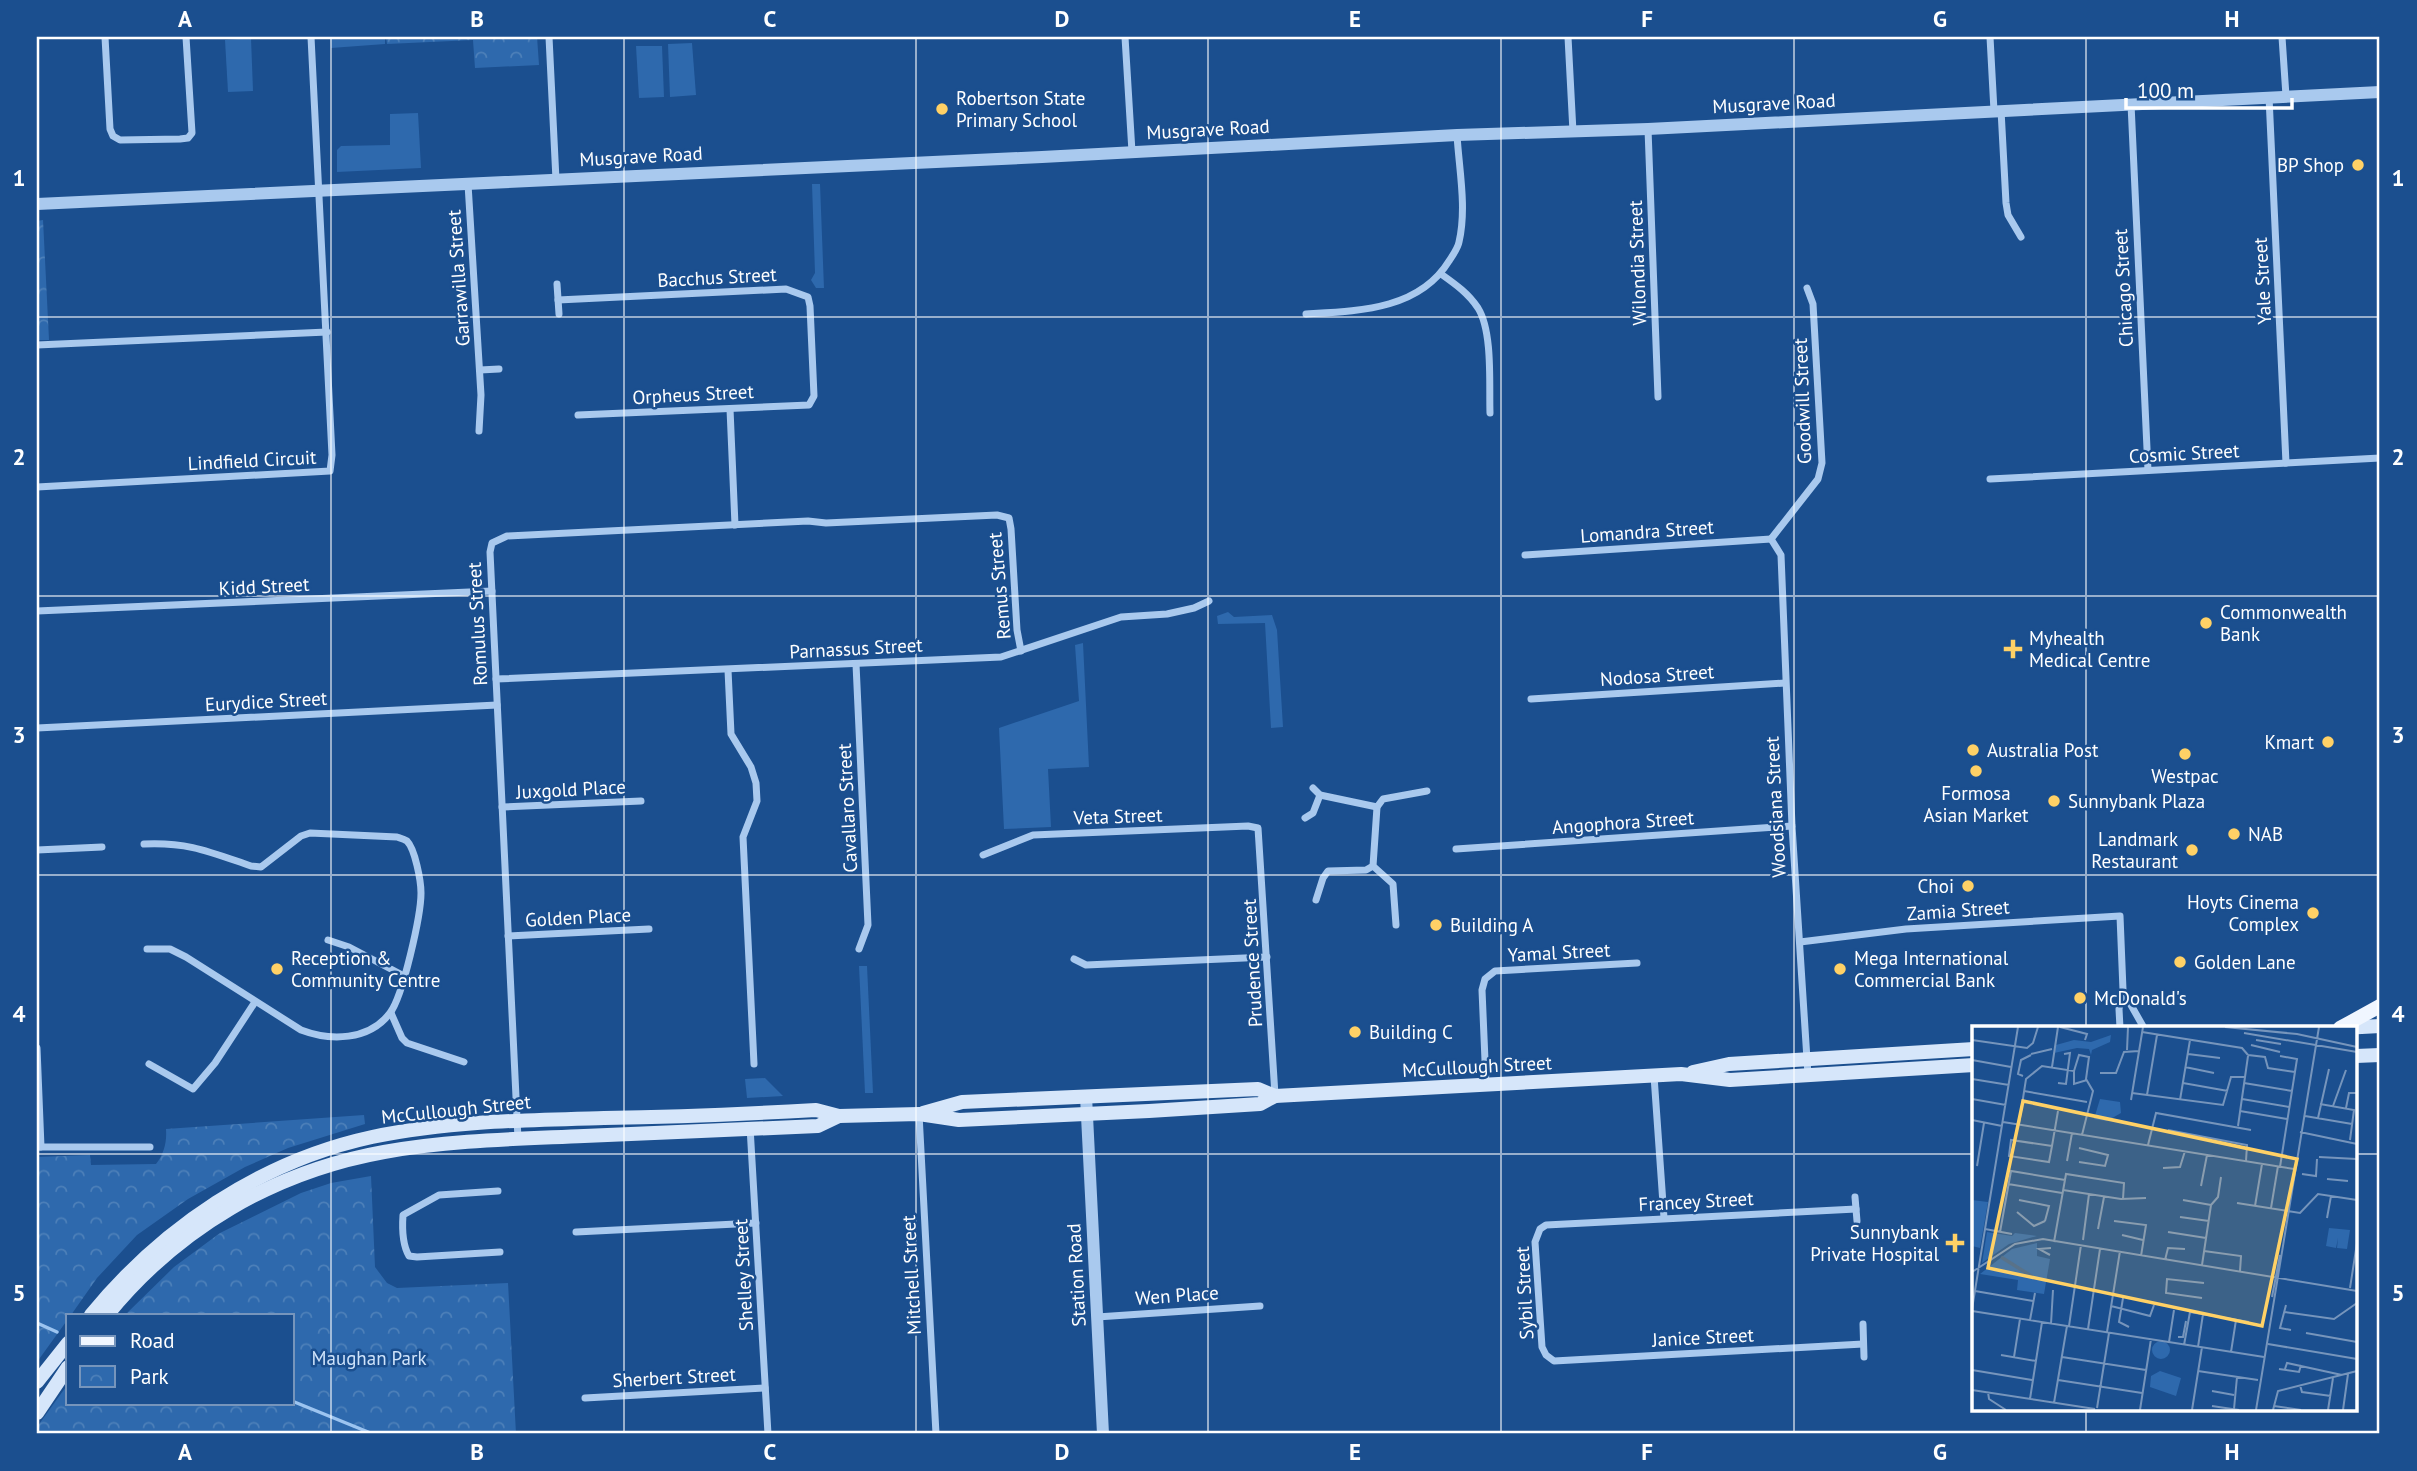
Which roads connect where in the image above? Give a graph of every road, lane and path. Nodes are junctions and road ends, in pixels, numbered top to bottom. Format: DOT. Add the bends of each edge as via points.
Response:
graph roads {
  1 [pos="106,37"];
  2 [pos="186,37"];
  3 [pos="311,37"];
  4 [pos="550,37"];
  5 [pos="1125,37"];
  6 [pos="1568,37"];
  7 [pos="1990,37"];
  8 [pos="2282,37"];
  9 [pos="2380,92"];
  10 [pos="2286,96"];
  11 [pos="2269,97"];
  12 [pos="2131,104"];
  13 [pos="1998,110"];
  14 [pos="1647,129"];
  15 [pos="1573,132"];
  16 [pos="1457,135"];
  17 [pos="1132,152"];
  18 [pos="556,180"];
  19 [pos="468,184"];
  20 [pos="320,192"];
  21 [pos="37,204"];
  22 [pos="2021,237"];
  23 [pos="1441,274"];
  24 [pos="557,284"];
  25 [pos="1807,288"];
  26 [pos="558,300"];
  27 [pos="559,314"];
  28 [pos="1306,314"];
  29 [pos="327,332"];
  30 [pos="37,345"];
  31 [pos="499,369"];
  32 [pos="480,370"];
  33 [pos="1658,397"];
  34 [pos="809,405"];
  35 [pos="730,409"];
  36 [pos="1490,413"];
  37 [pos="578,415"];
  38 [pos="479,431"];
  39 [pos="2380,458"];
  40 [pos="2286,463"];
  41 [pos="2148,470"];
  42 [pos="1990,479"];
  43 [pos="37,487"];
  44 [pos="1009,518"];
  45 [pos="735,525"];
  46 [pos="1771,539"];
  47 [pos="1525,555"];
  48 [pos="492,591"];
  49 [pos="1209,601"];
  50 [pos="37,611"];
  51 [pos="1021,651"];
  52 [pos="856,664"];
  53 [pos="728,670"];
  54 [pos="496,679"];
  55 [pos="1785,683"];
  56 [pos="1531,699"];
  57 [pos="497,705"];
  58 [pos="37,728"];
  59 [pos="1313,788"];
  60 [pos="1427,791"];
  61 [pos="1320,795"];
  62 [pos="641,801"];
  63 [pos="502,807"];
  64 [pos="1377,807"];
  65 [pos="1305,818"];
  66 [pos="1792,827"];
  67 [pos="1258,828"];
  68 [pos="145,844"];
  69 [pos="102,847"];
  70 [pos="1456,849"];
  71 [pos="37,850"];
  72 [pos="983,855"];
  73 [pos="1373,866"];
  74 [pos="1316,900"];
  75 [pos="1396,925"];
  76 [pos="649,929"];
  77 [pos="508,936"];
  78 [pos="328,940"];
  79 [pos="1800,942"];
  80 [pos="859,949"];
  81 [pos="147,950"];
  82 [pos="1267,957"];
  83 [pos="1074,959"];
  84 [pos="1637,963"];
  85 [pos="406,977"];
  86 [pos="2123,990"];
  87 [pos="255,1002"];
  88 [pos="2380,1006"];
  89 [pos="391,1013"];
  90 [pos="2120,1026"];
  91 [pos="2143,1026"];
  92 [pos="2345,1026"];
  93 [pos="2380,1026"];
  94 [pos="2358,1027"];
  95 [pos="37,1048"];
  96 [pos="1972,1049"];
  97 [pos="2380,1055"];
  98 [pos="2358,1056"];
  99 [pos="1807,1059"];
  100 [pos="464,1062"];
  101 [pos="149,1063"];
  102 [pos="754,1064"];
  103 [pos="1972,1065"];
  104 [pos="1681,1074"];
  105 [pos="1808,1075"];
  106 [pos="1654,1076"];
  107 [pos="1486,1084"];
  108 [pos="1086,1096"];
  109 [pos="1275,1096"];
  110 [pos="749,1113"];
  111 [pos="919,1114"];
  112 [pos="1087,1114"];
  113 [pos="839,1116"];
  114 [pos="517,1121"];
  115 [pos="750,1128"];
  116 [pos="518,1139"];
  117 [pos="39,1147"];
  118 [pos="150,1147"];
  119 [pos="498,1191"];
  120 [pos="1855,1197"];
  121 [pos="1856,1209"];
  122 [pos="1664,1218"];
  123 [pos="1857,1222"];
  124 [pos="756,1223"];
  125 [pos="1539,1229"];
  126 [pos="576,1232"];
  127 [pos="500,1252"];
  128 [pos="1260,1306"];
  129 [pos="92,1314"];
  130 [pos="108,1314"];
  131 [pos="1097,1317"];
  132 [pos="1863,1324"];
  133 [pos="1863,1344"];
  134 [pos="66,1346"];
  135 [pos="1546,1355"];
  136 [pos="1864,1357"];
  137 [pos="66,1370"];
  138 [pos="37,1382"];
  139 [pos="765,1388"];
  140 [pos="585,1398"];
  141 [pos="37,1413"];
  142 [pos="768,1434"];
  143 [pos="936,1434"];
  144 [pos="1103,1434"];
  1 -- 2 [label="street" via="110,129 120,140 180,139 192,133"];
  3 -- 20 [label="street, Lindfield Circuit"];
  4 -- 18 [label="street"];
  5 -- 17 [label="street"];
  6 -- 15 [label="street"];
  7 -- 13 [label="street"];
  8 -- 10 [label="street"];
  9 -- 10 [label="street, Musgrave Road"];
  10 -- 11 [label="street, Musgrave Road"];
  11 -- 12 [label="street, Musgrave Road"];
  11 -- 40 [label="street, Yale Street"];
  12 -- 13 [label="street, Musgrave Road"];
  12 -- 41 [label="street, Chicago Street"];
  13 -- 14 [label="street, Musgrave Road"];
  13 -- 22 [label="street" via="2008,215"];
  14 -- 15 [label="street, Musgrave Road"];
  14 -- 33 [label="street, Wilondia Street"];
  15 -- 16 [label="street, Musgrave Road"];
  16 -- 17 [label="street, Musgrave Road"];
  16 -- 23 [label="street" via="1462,214 1459,244"];
  17 -- 18 [label="street, Musgrave Road"];
  18 -- 19 [label="street, Musgrave Road"];
  19 -- 20 [label="street, Musgrave Road"];
  19 -- 32 [label="street, Garrawilla Street"];
  20 -- 21 [label="street, Musgrave Road"];
  20 -- 29 [label="street, Lindfield Circuit"];
  23 -- 28 [label="street" via="1425,288 1390,305"];
  23 -- 36 [label="street" via="1480,311"];
  24 -- 26 [label="street"];
  25 -- 46 [label="street, Goodwill Street" via="1814,304 1822,463 1818,480"];
  26 -- 27 [label="street"];
  26 -- 34 [label="street, Bacchus Street" via="796,291 808,297 810,306 814,396"];
  29 -- 30 [label="street"];
  29 -- 43 [label="street, Lindfield Circuit" via="330,471"];
  31 -- 32 [label="street, Garrawilla Street"];
  32 -- 38 [label="street, Garrawilla Street"];
  34 -- 35 [label="street, Orpheus Street"];
  35 -- 37 [label="street, Orpheus Street"];
  35 -- 45 [label="street"];
  39 -- 40 [label="street, Cosmic Street"];
  40 -- 41 [label="street, Cosmic Street"];
  41 -- 42 [label="street, Cosmic Street"];
  44 -- 45 [label="street, Romulus Street"];
  44 -- 51 [label="street, Remus Street"];
  45 -- 48 [label="street, Romulus Street" via="507,536 492,543"];
  46 -- 47 [label="street, Lomandra Street"];
  46 -- 55 [label="street, Woodsiana Street" via="1781,555"];
  48 -- 50 [label="street, Kidd Street"];
  48 -- 54 [label="street, Romulus Street"];
  49 -- 51 [label="street, Parnassus Street" via="1167,614 1121,617"];
  51 -- 52 [label="street, Parnassus Street" via="1001,657"];
  52 -- 53 [label="street, Parnassus Street"];
  52 -- 80 [label="street, Cavallaro Street" via="868,925"];
  53 -- 54 [label="street, Parnassus Street"];
  53 -- 102 [label="street" via="731,734 756,783 757,801 743,837"];
  54 -- 57 [label="street, Romulus Street"];
  55 -- 56 [label="street, Nodosa Street"];
  55 -- 66 [label="street, Woodsiana Street"];
  57 -- 58 [label="street, Eurydice Street"];
  57 -- 63 [label="street, Romulus Street"];
  59 -- 61 [label="street"];
  60 -- 64 [label="street" via="1383,799"];
  61 -- 64 [label="street"];
  61 -- 65 [label="street" via="1313,813"];
  62 -- 63 [label="street, Juxgold Place"];
  63 -- 77 [label="street, Romulus Street"];
  64 -- 73 [label="street"];
  66 -- 70 [label="street, Angophora Street"];
  66 -- 79 [label="street, Woodsiana Street"];
  67 -- 72 [label="street, Veta Street" via="1033,835"];
  67 -- 82 [label="street, Prudence Street"];
  68 -- 85 [label="street" via="194,846 261,867 310,833 397,836 407,841 421,894"];
  69 -- 71 [label="street"];
  73 -- 74 [label="street" via="1328,871"];
  73 -- 75 [label="street" via="1393,884"];
  76 -- 77 [label="street, Golden Place"];
  77 -- 114 [label="street, Romulus Street"];
  78 -- 85 [label="street"];
  79 -- 86 [label="street, Zamia Street" via="1906,929 2120,916"];
  79 -- 99 [label="street, Woodsiana Street"];
  81 -- 87 [label="street" via="170,949"];
  82 -- 83 [label="street" via="1086,965"];
  82 -- 109 [label="street, Prudence Street"];
  84 -- 107 [label="street, Yamal Street" via="1495,971 1485,979"];
  85 -- 89 [label="street"];
  86 -- 90 [label="street"];
  86 -- 91 [label="street"];
  87 -- 89 [label="street" via="320,1037 362,1033"];
  87 -- 101 [label="street" via="193,1089"];
  88 -- 92 [label="main road"];
  89 -- 100 [label="street" via="407,1043"];
  93 -- 94 [label="main road"];
  95 -- 117 [label="street"];
  96 -- 99 [label="main road, McCullough Street"];
  97 -- 98 [label="main road"];
  99 -- 104 [label="main road, McCullough Street" via="1729,1064"];
  99 -- 105 [label="street, Woodsiana Street"];
  103 -- 105 [label="main road, McCullough Street"];
  104 -- 105 [label="main road, McCullough Street" via="1730,1080"];
  104 -- 106 [label="main road, McCullough Street"];
  106 -- 107 [label="main road, McCullough Street"];
  106 -- 122 [label="street"];
  107 -- 109 [label="main road, McCullough Street"];
  108 -- 109 [label="main road, McCullough Street" via="1258,1089"];
  108 -- 111 [label="main road, McCullough Street" via="962,1102"];
  108 -- 112 [label="street, Station Road"];
  109 -- 112 [label="main road, McCullough Street" via="1260,1104"];
  110 -- 113 [label="main road, McCullough Street" via="816,1110"];
  110 -- 114 [label="main road, McCullough Street"];
  110 -- 115 [label="street, Shelley Street"];
  111 -- 112 [label="main road, McCullough Street" via="959,1120"];
  111 -- 113 [label="main road, McCullough Street"];
  111 -- 143 [label="street, Mitchell Street"];
  112 -- 131 [label="street, Station Road"];
  113 -- 115 [label="main road, McCullough Street" via="817,1126"];
  114 -- 116 [label="street, Romulus Street"];
  114 -- 129 [label="main road, McCullough Street" via="370,1137 276,1170 229,1193 166,1239"];
  115 -- 116 [label="main road, McCullough Street"];
  115 -- 124 [label="street, Shelley Street"];
  116 -- 130 [label="main road, McCullough Street" via="384,1152 278,1182 233,1205 189,1236 150,1268"];
  117 -- 118 [label="street"];
  119 -- 127 [label="street" via="439,1195 403,1216 403,1223 404,1249 409,1256"];
  120 -- 121 [label="street"];
  121 -- 122 [label="street, Francey Street"];
  121 -- 123 [label="street"];
  122 -- 125 [label="street, Francey Street"];
  124 -- 126 [label="street"];
  124 -- 139 [label="street, Shelley Street"];
  125 -- 135 [label="street, Sybil Street" via="1535,1242"];
  128 -- 131 [label="street, Wen Place"];
  131 -- 144 [label="street, Station Road"];
  132 -- 133 [label="street"];
  133 -- 135 [label="street, Janice Street" via="1554,1361"];
  133 -- 136 [label="street"];
  134 -- 138 [label="main road"];
  137 -- 141 [label="main road"];
  139 -- 140 [label="street, Sherbert Street"];
  139 -- 142 [label="street, Shelley Street"];
}
